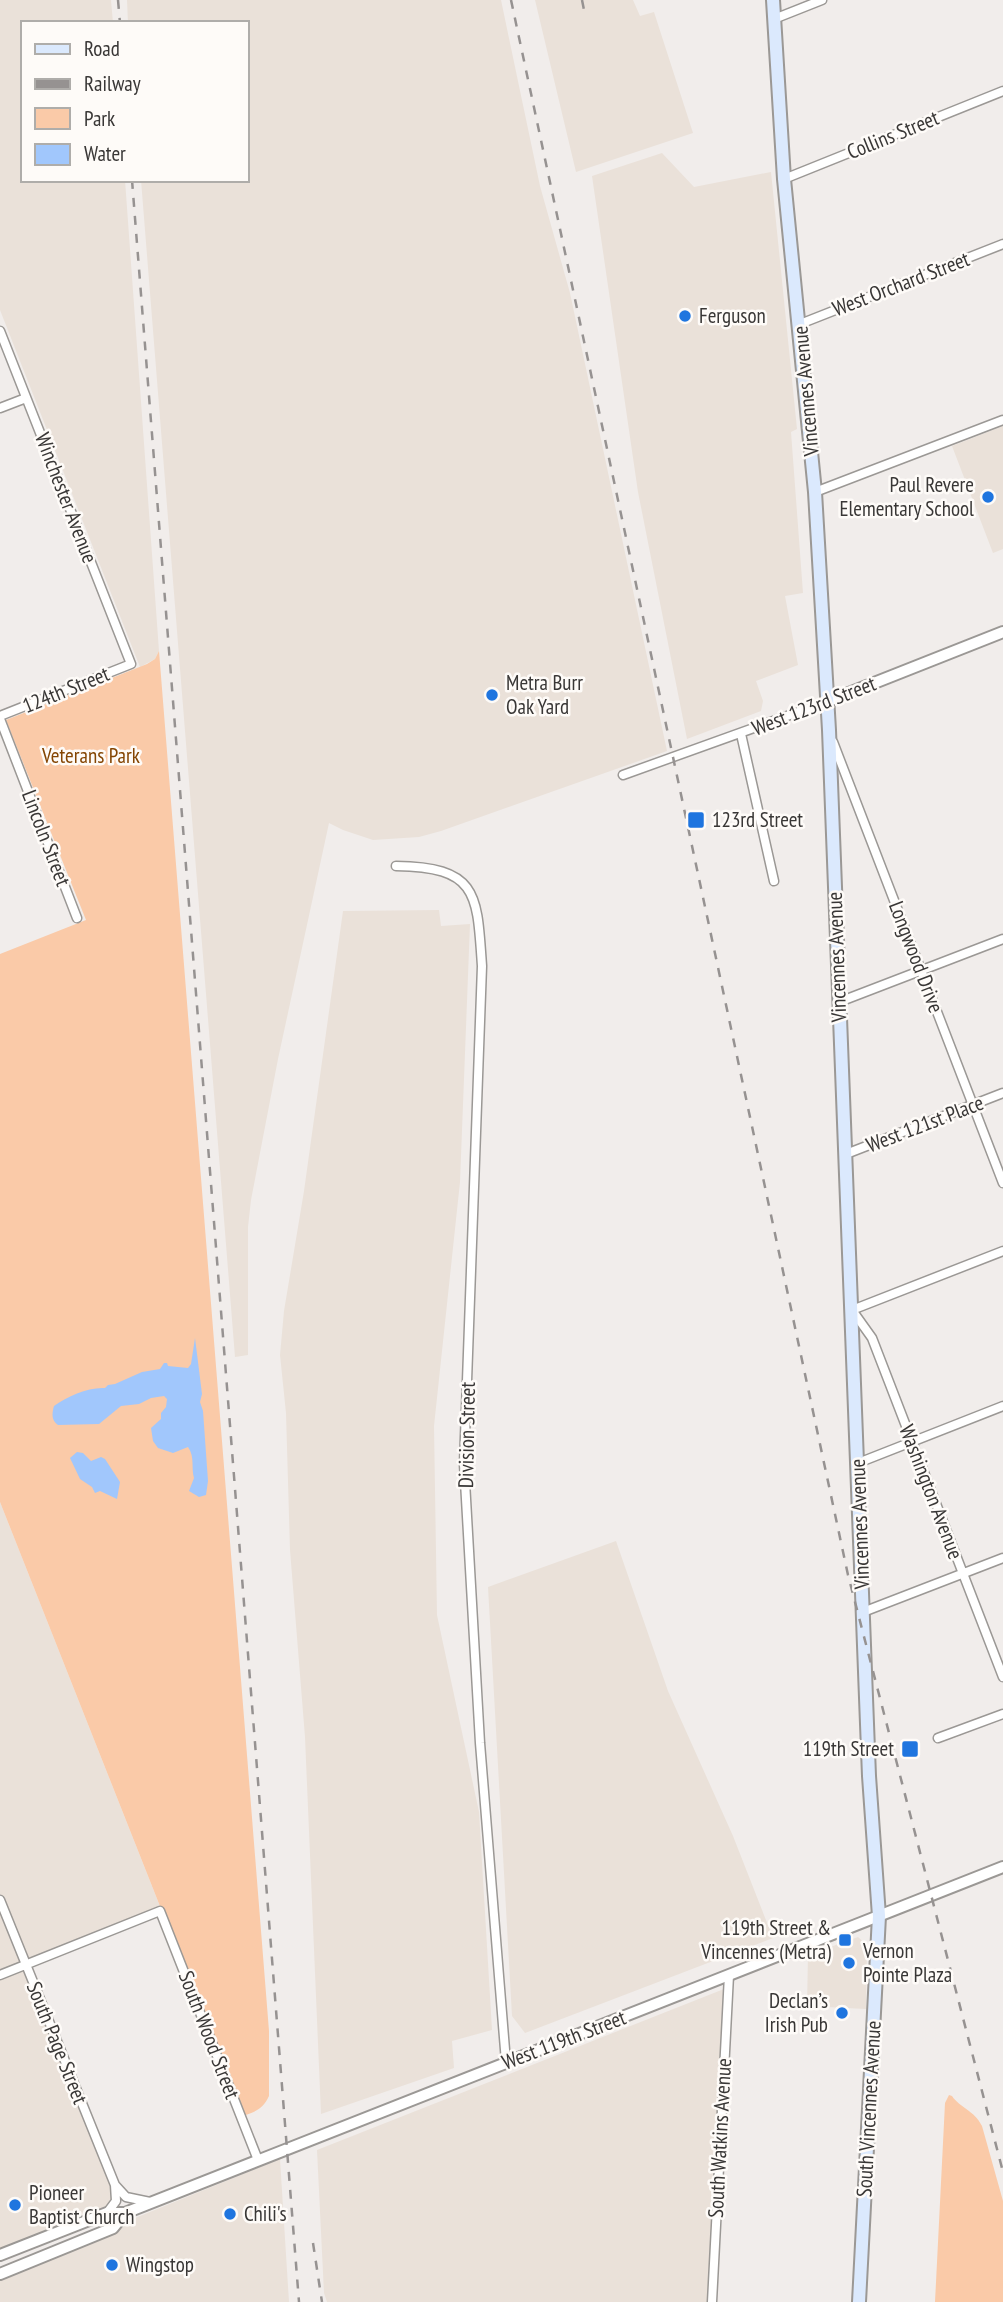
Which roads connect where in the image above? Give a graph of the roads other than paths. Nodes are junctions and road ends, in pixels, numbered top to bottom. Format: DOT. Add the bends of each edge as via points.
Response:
graph roads {
  1 [pos="773,0"];
  2 [pos="822,0"];
  3 [pos="774,19"];
  4 [pos="1003,91"];
  5 [pos="784,179"];
  6 [pos="1003,244"];
  7 [pos="800,324"];
  8 [pos="0,331"];
  9 [pos="26,398"];
  10 [pos="0,408"];
  11 [pos="1003,420"];
  12 [pos="815,492"];
  13 [pos="1003,632"];
  14 [pos="131,664"];
  15 [pos="826,702"];
  16 [pos="0,718"];
  17 [pos="829,730"];
  18 [pos="741,734"];
  19 [pos="624,775"];
  20 [pos="396,866"];
  21 [pos="774,881"];
  22 [pos="77,918"];
  23 [pos="1003,939"];
  24 [pos="921,971"];
  25 [pos="839,1002"];
  26 [pos="1003,1093"];
  27 [pos="974,1105"];
  28 [pos="846,1154"];
  29 [pos="1003,1183"];
  30 [pos="1003,1251"];
  31 [pos="852,1310"];
  32 [pos="1003,1406"];
  33 [pos="912,1442"];
  34 [pos="858,1463"];
  35 [pos="1003,1558"];
  36 [pos="963,1574"];
  37 [pos="863,1612"];
  38 [pos="1003,1677"];
  39 [pos="1003,1714"];
  40 [pos="938,1738"];
  41 [pos="1003,1867"];
  42 [pos="0,1900"];
  43 [pos="879,1916"];
  44 [pos="25,1964"];
  45 [pos="0,1975"];
  46 [pos="729,1975"];
  47 [pos="506,2062"];
  48 [pos="258,2160"];
  49 [pos="115,2185"];
  50 [pos="150,2202"];
  51 [pos="107,2213"];
  52 [pos="125,2213"];
  53 [pos="0,2255"];
  54 [pos="0,2274"];
  55 [pos="712,2302"];
  56 [pos="859,2302"];
  1 -- 3 [label="main road, Vincennes Avenue"];
  2 -- 3 [label="street"];
  3 -- 5 [label="main road, Vincennes Avenue"];
  4 -- 5 [label="street, Collins Street"];
  5 -- 7 [label="main road, Vincennes Avenue"];
  6 -- 7 [label="street, West Orchard Street"];
  7 -- 12 [label="main road, Vincennes Avenue"];
  8 -- 9 [label="street, Winchester Avenue"];
  9 -- 10 [label="street"];
  9 -- 14 [label="street, Winchester Avenue"];
  11 -- 12 [label="street"];
  12 -- 15 [label="main road, Vincennes Avenue"];
  13 -- 15 [label="street, West 123rd Street"];
  14 -- 16 [label="street, 124th Street"];
  15 -- 17 [label="main road, Vincennes Avenue"];
  15 -- 18 [label="street, West 123rd Street"];
  16 -- 22 [label="street, Lincoln Street"];
  17 -- 24 [label="street, Longwood Drive"];
  17 -- 25 [label="main road, Vincennes Avenue"];
  18 -- 19 [label="street, West 123rd Street"];
  18 -- 21 [label="street"];
  20 -- 47 [label="street, Division Street" via="453,875 470,889 478,915 482,966 464,1464 480,1743"];
  23 -- 24 [label="street"];
  24 -- 25 [label="street"];
  24 -- 27 [label="street, Longwood Drive"];
  25 -- 28 [label="main road, Vincennes Avenue"];
  26 -- 27 [label="street, West 121st Place"];
  27 -- 28 [label="street, West 121st Place"];
  27 -- 29 [label="street, Longwood Drive"];
  28 -- 31 [label="main road, Vincennes Avenue"];
  30 -- 31 [label="street"];
  31 -- 33 [label="street, Washington Avenue" via="872,1338"];
  31 -- 34 [label="main road, Vincennes Avenue"];
  32 -- 33 [label="street"];
  33 -- 34 [label="street"];
  33 -- 36 [label="street, Washington Avenue"];
  34 -- 37 [label="main road, Vincennes Avenue"];
  35 -- 36 [label="street"];
  36 -- 37 [label="street"];
  36 -- 38 [label="street, Washington Avenue"];
  37 -- 43 [label="main road, Vincennes Avenue"];
  39 -- 40 [label="street"];
  41 -- 43 [label="street, West 119th Street"];
  42 -- 44 [label="street, South Page Street"];
  43 -- 46 [label="street, West 119th Street"];
  43 -- 56 [label="main road, South Vincennes Avenue"];
  44 -- 45 [label="street"];
  44 -- 48 [label="street, South Wood Street" via="160,1911"];
  44 -- 49 [label="street, South Page Street"];
  46 -- 47 [label="street, West 119th Street"];
  46 -- 55 [label="street, South Watkins Avenue"];
  47 -- 48 [label="street, West 119th Street"];
  48 -- 50 [label="street, West 119th Street"];
  49 -- 50 [label="street" via="127,2197"];
  49 -- 51 [label="street" via="116,2201"];
  50 -- 52 [label="street, West 119th Street"];
  51 -- 52 [label="street, West 119th Street"];
  51 -- 53 [label="street, West 119th Street"];
  52 -- 54 [label="street, West 119th Street" via="113,2228"];
}
